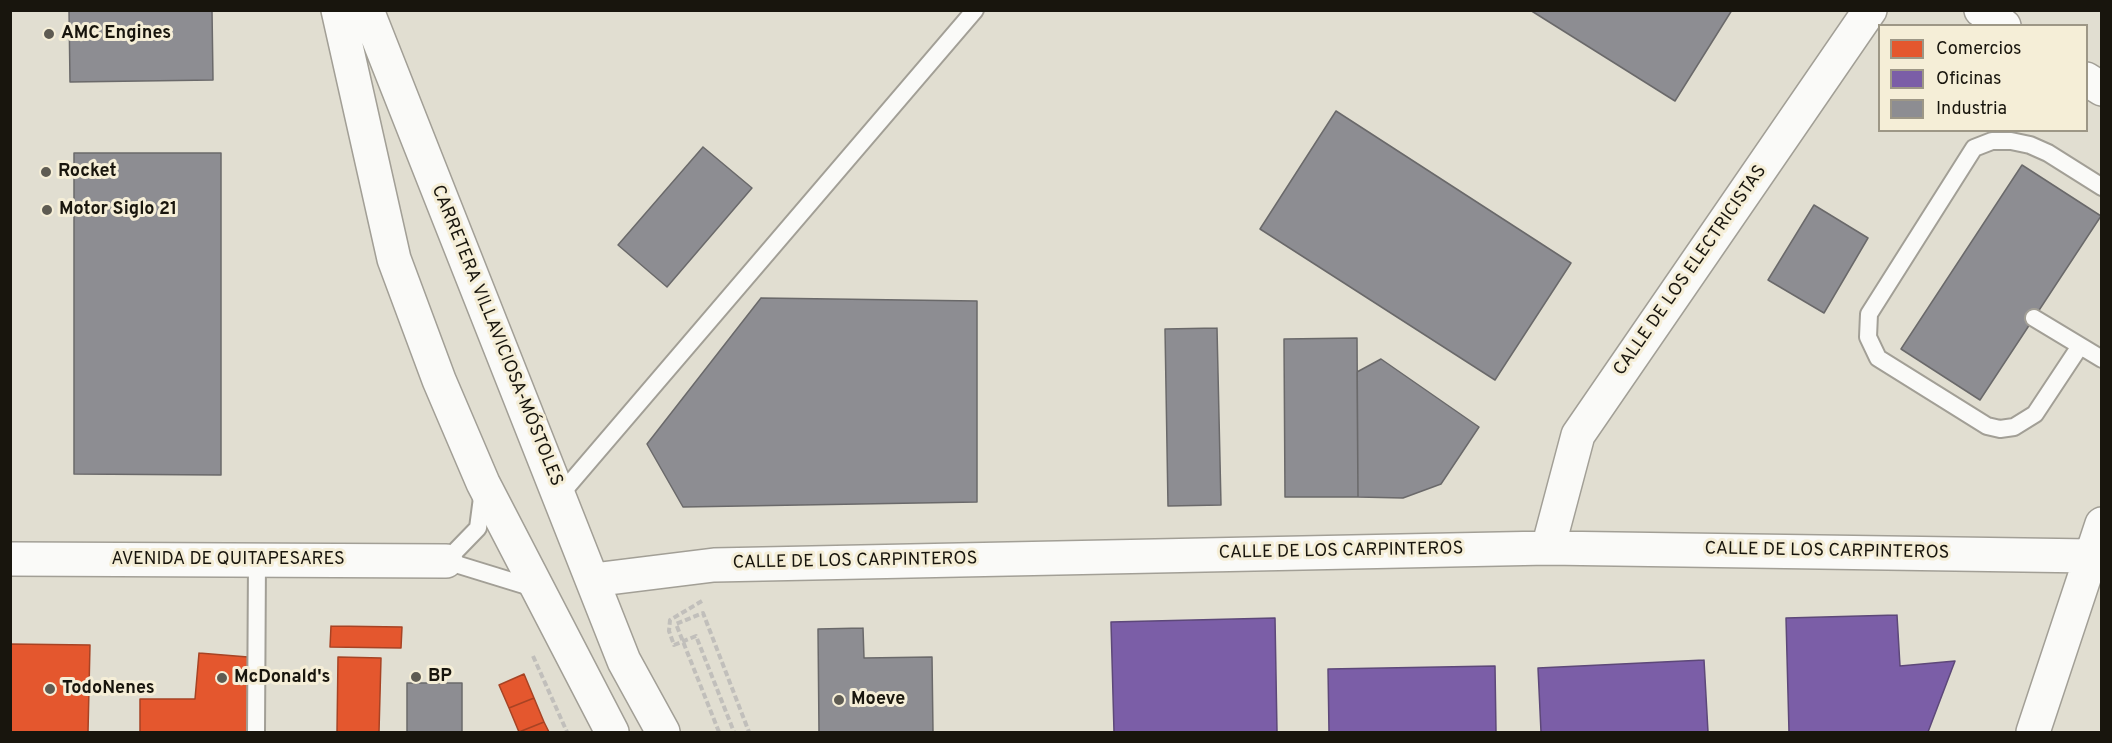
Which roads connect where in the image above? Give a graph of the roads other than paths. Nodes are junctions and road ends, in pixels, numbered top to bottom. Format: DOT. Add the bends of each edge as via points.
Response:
graph roads {
  1 [pos="338,10"];
  2 [pos="367,10"];
  3 [pos="975,10"];
  4 [pos="1870,10"];
  5 [pos="1981,10"];
  6 [pos="2001,24"];
  7 [pos="2088,80"];
  8 [pos="2102,89"];
  9 [pos="2102,187"];
  10 [pos="2034,318"];
  11 [pos="2080,346"];
  12 [pos="2100,354"];
  13 [pos="483,483"];
  14 [pos="560,495"];
  15 [pos="2102,524"];
  16 [pos="1548,548"];
  17 [pos="2091,556"];
  18 [pos="10,559"];
  19 [pos="257,560"];
  20 [pos="446,561"];
  21 [pos="592,580"];
  22 [pos="538,589"];
  23 [pos="624,661"];
  24 [pos="256,732"];
  25 [pos="612,732"];
  26 [pos="633,732"];
  27 [pos="663,732"];
  28 [pos="2033,732"];
  1 -- 13 [label="street" via="394,259 438,380"];
  2 -- 14 [label="street, CARRETERA VILLAVICIOSA-MÓSTOLES"];
  3 -- 14 [label="lane"];
  4 -- 16 [label="street, CALLE DE LOS ELECTRICISTAS" via="1578,435"];
  5 -- 6 [label="street"];
  7 -- 8 [label="street"];
  9 -- 11 [label="lane" via="2030,145 1992,141 1974,148 1869,314 1868,337 1878,358 1987,426 2000,429 2014,427 2035,414"];
  10 -- 11 [label="lane"];
  11 -- 12 [label="lane"];
  13 -- 20 [label="lane" via="478,528"];
  13 -- 22 [label="street"];
  14 -- 21 [label="street, CARRETERA VILLAVICIOSA-MÓSTOLES"];
  15 -- 17 [label="street"];
  16 -- 17 [label="street, CALLE DE LOS CARPINTEROS"];
  16 -- 21 [label="street, CALLE DE LOS CARPINTEROS" via="714,565"];
  17 -- 28 [label="street"];
  18 -- 19 [label="street, AVENIDA DE QUITAPESARES"];
  19 -- 20 [label="street, AVENIDA DE QUITAPESARES"];
  19 -- 24 [label="lane"];
  20 -- 22 [label="lane"];
  21 -- 23 [label="street, CARRETERA VILLAVICIOSA-MÓSTOLES"];
  22 -- 25 [label="street"];
  23 -- 26 [label="street"];
  23 -- 27 [label="street"];
}
